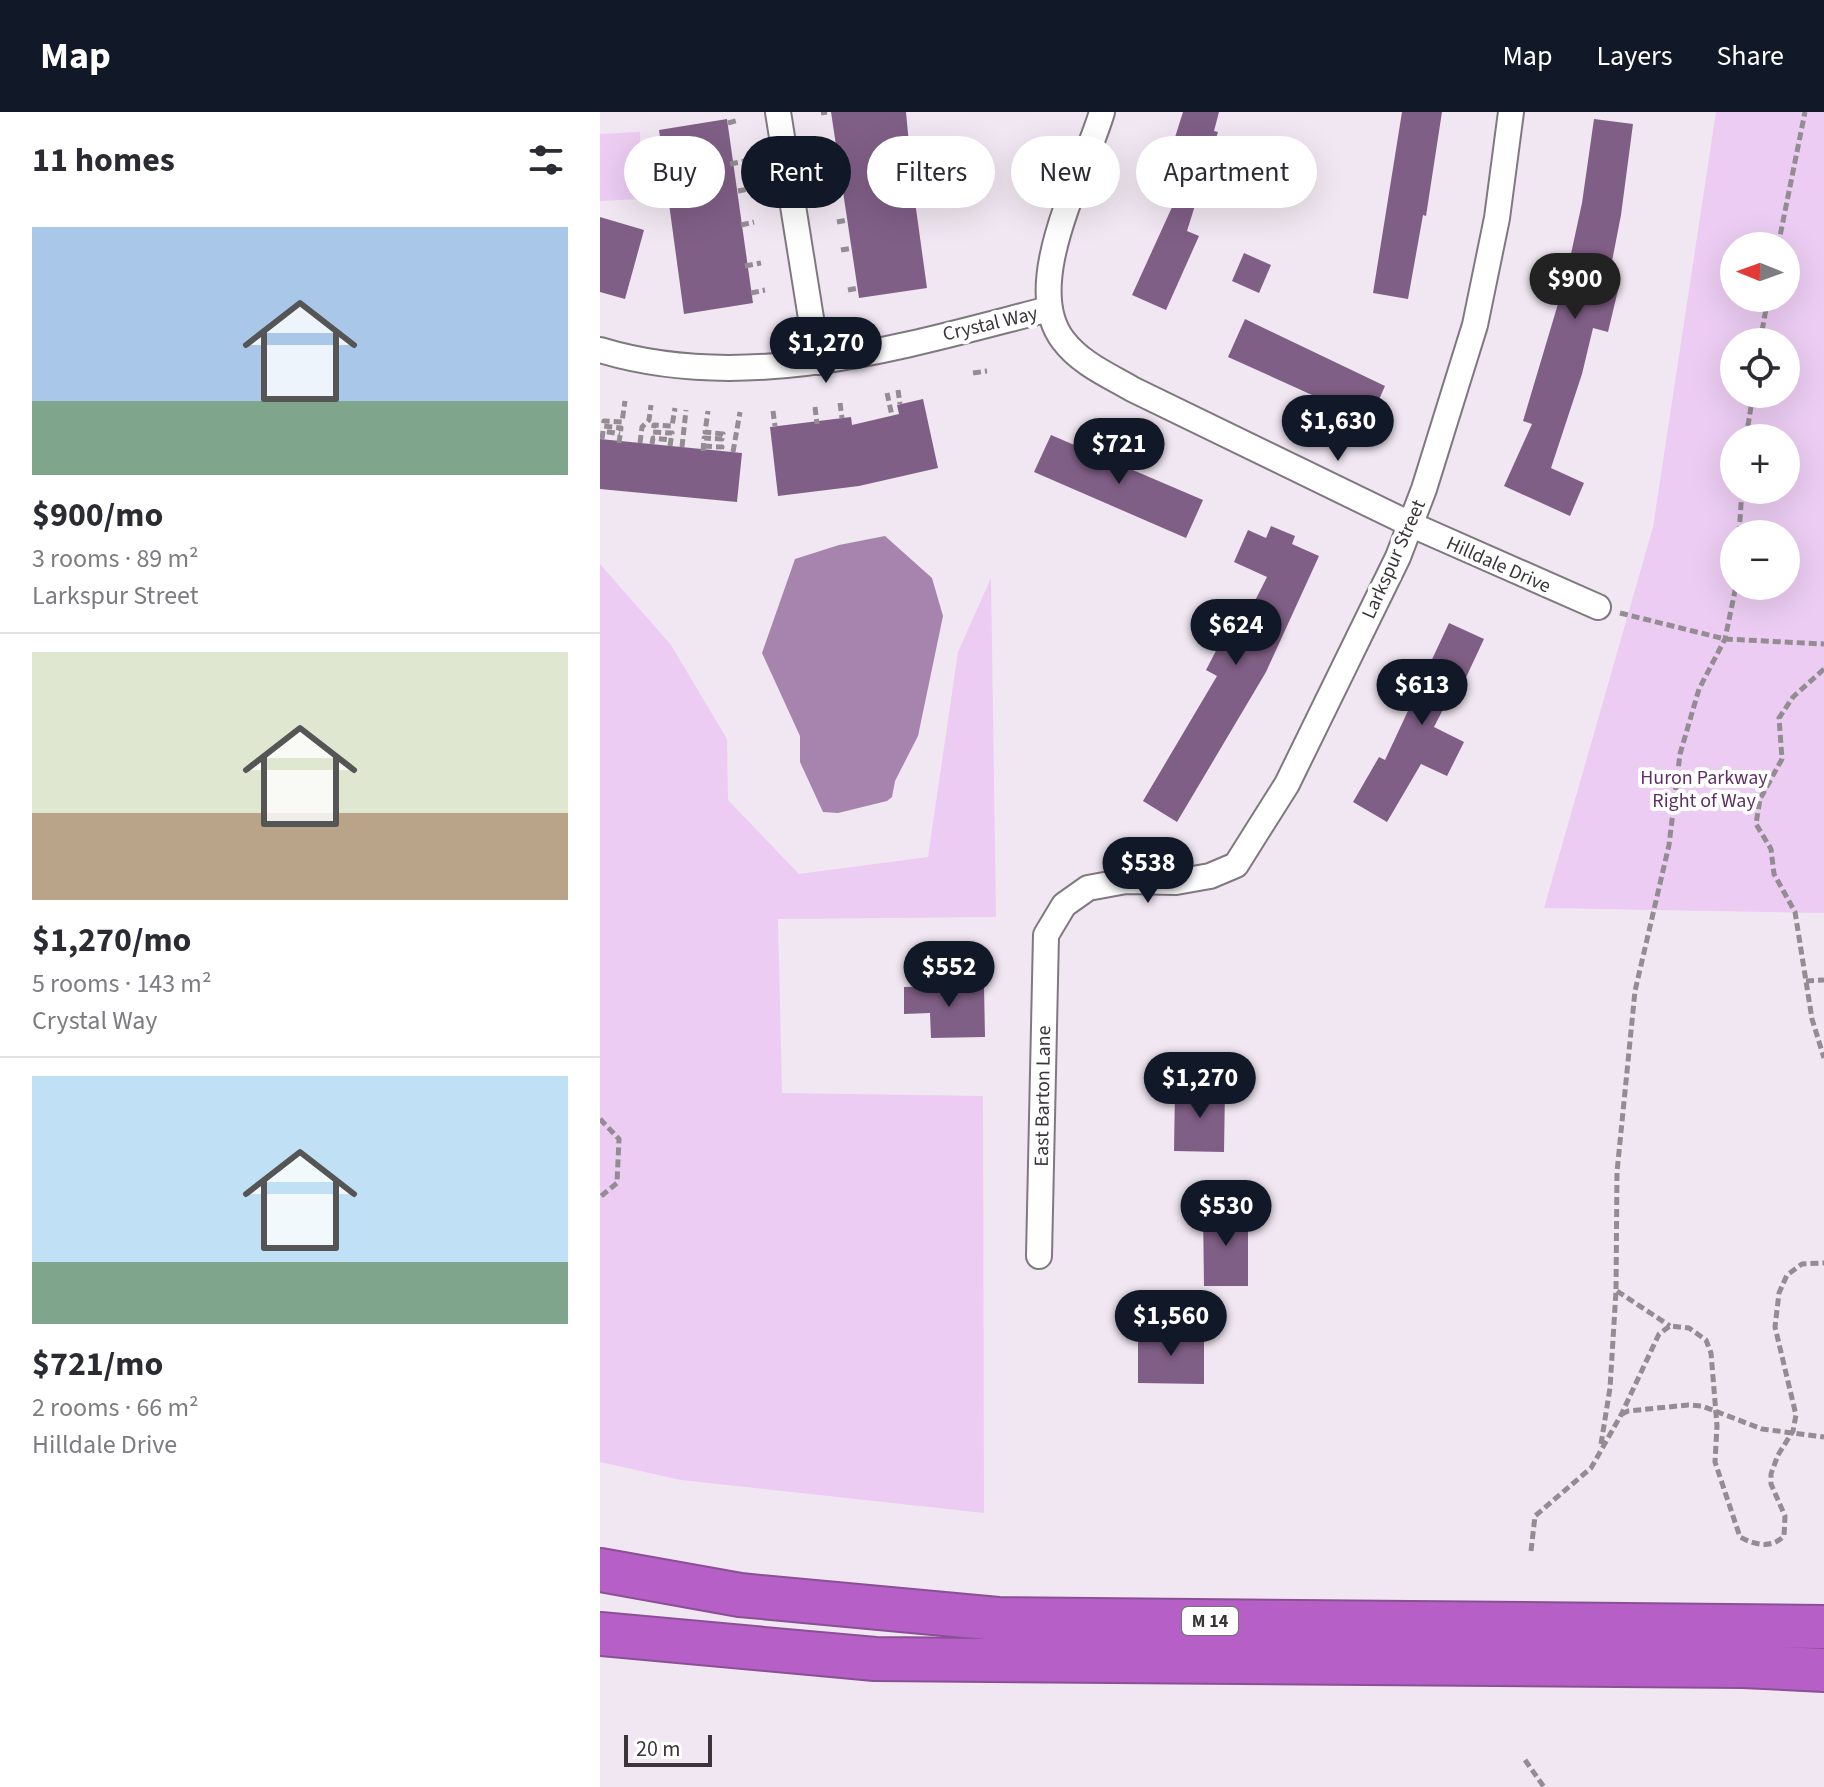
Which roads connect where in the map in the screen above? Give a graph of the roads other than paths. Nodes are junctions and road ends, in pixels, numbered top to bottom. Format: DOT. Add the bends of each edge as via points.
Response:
graph roads {
  1 [pos="778,112"];
  2 [pos="1102,112"];
  3 [pos="1511,112"];
  4 [pos="1049,309"];
  5 [pos="600,350"];
  6 [pos="818,362"];
  7 [pos="1412,525"];
  8 [pos="1598,607"];
  9 [pos="1046,935"];
  10 [pos="1039,1256"];
  11 [pos="600,1570"];
  12 [pos="1824,1627"];
  13 [pos="600,1634"];
  14 [pos="1824,1670"];
  1 -- 6 [label="street"];
  2 -- 4 [label="street" via="1056,244"];
  3 -- 7 [label="street, Larkspur Street" via="1475,325"];
  4 -- 6 [label="street, Crystal Way"];
  4 -- 7 [label="street, Hilldale Drive" via="1063,340 1088,364"];
  5 -- 6 [label="street, Crystal Way" via="710,367"];
  7 -- 8 [label="street, Hilldale Drive"];
  7 -- 9 [label="street, Larkspur Street" via="1287,784 1236,865 1176,882 1126,881 1088,888 1064,905"];
  9 -- 10 [label="street, East Barton Lane"];
  11 -- 12 [label="highway, M 14" via="740,1595 998,1619"];
  13 -- 14 [label="highway, M 14" via="875,1659"];
}
